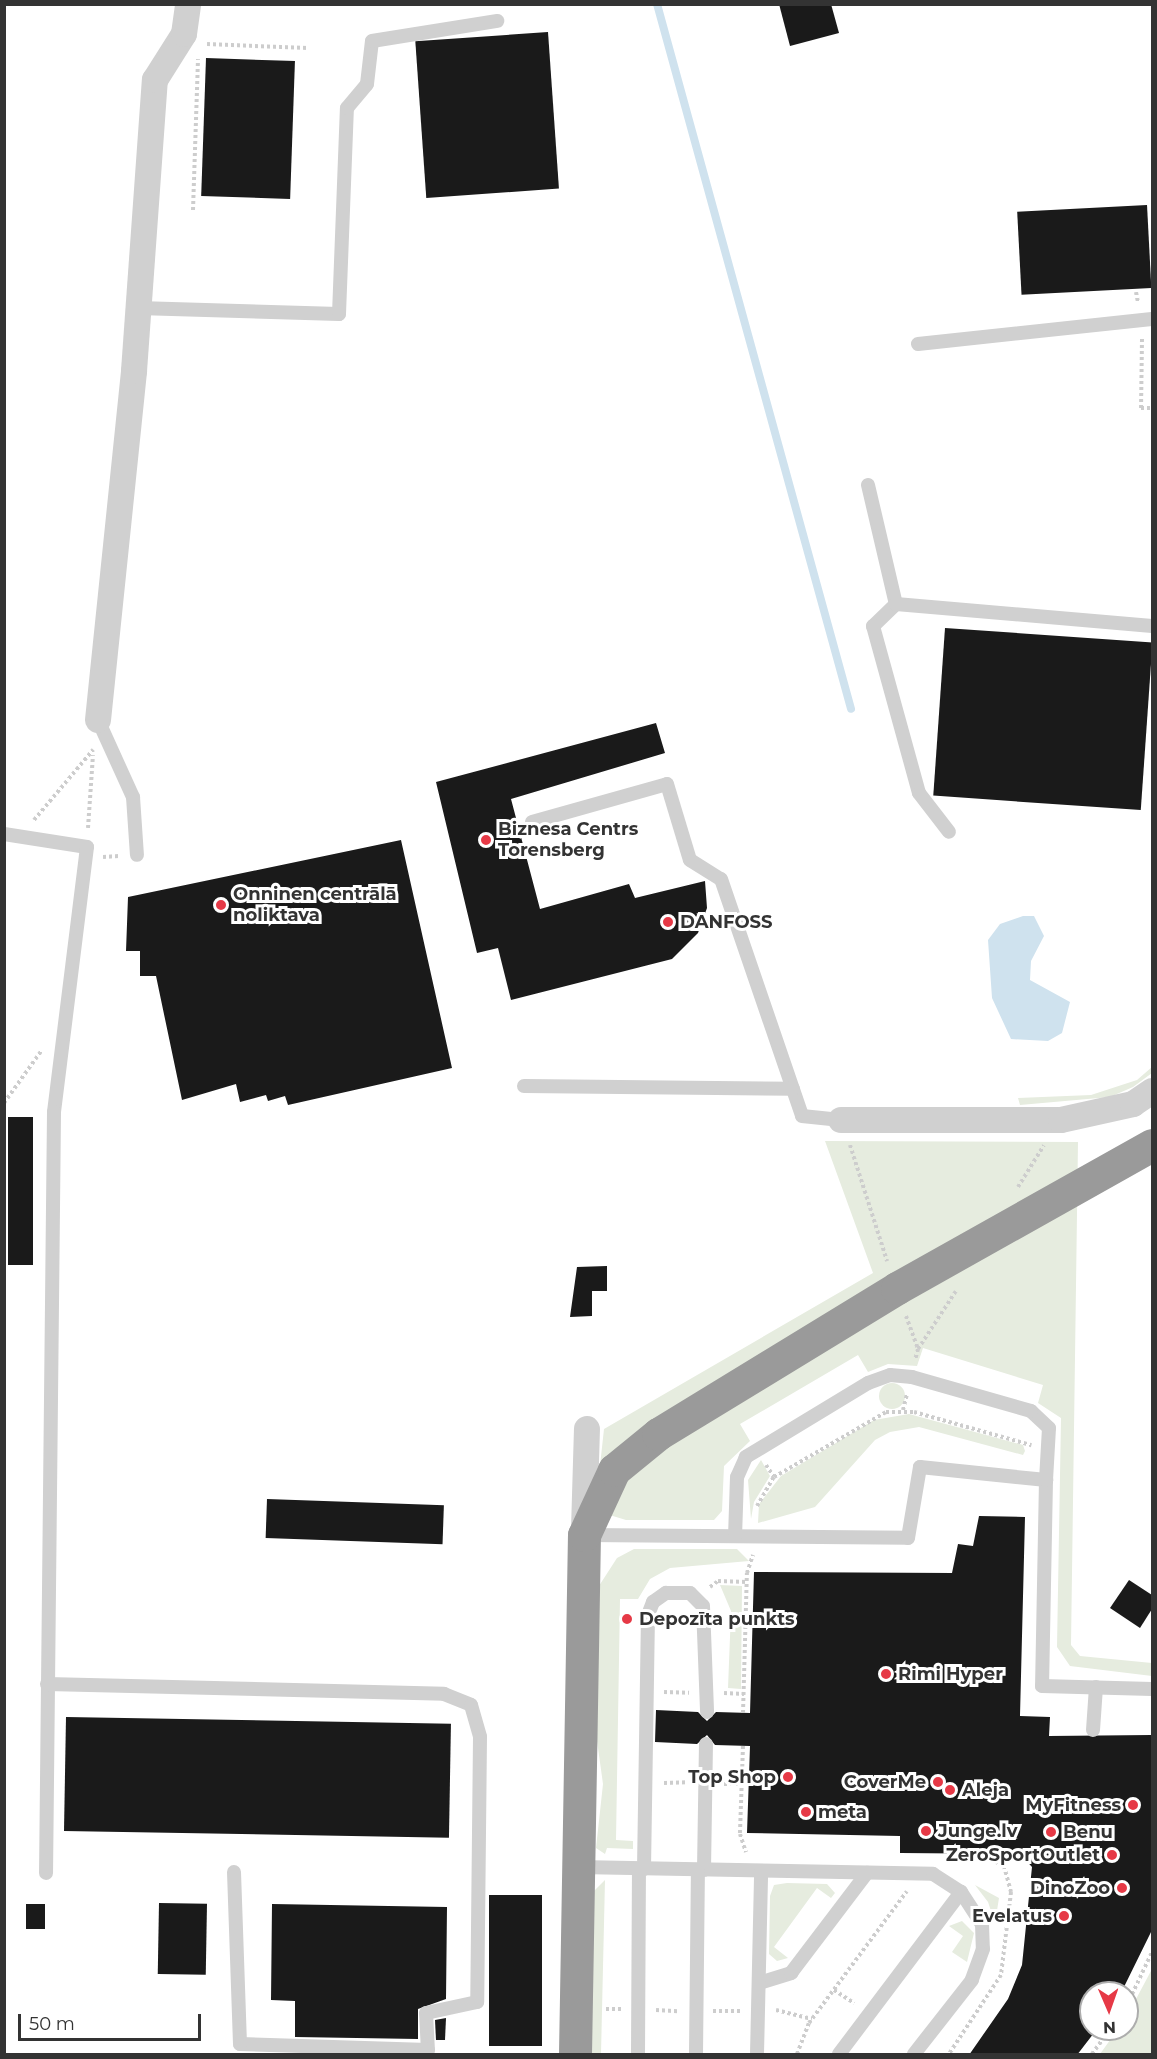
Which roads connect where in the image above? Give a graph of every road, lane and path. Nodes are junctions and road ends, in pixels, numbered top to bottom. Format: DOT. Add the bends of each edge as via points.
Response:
graph roads {
  1 [pos="188,4"];
  2 [pos="497,21"];
  3 [pos="199,44"];
  4 [pos="308,48"];
  5 [pos="199,56"];
  6 [pos="192,210"];
  7 [pos="1136,292"];
  8 [pos="138,308"];
  9 [pos="1147,320"];
  10 [pos="918,344"];
  11 [pos="1152,408"];
  12 [pos="868,485"];
  13 [pos="896,604"];
  14 [pos="1152,626"];
  15 [pos="98,720"];
  16 [pos="532,822"];
  17 [pos="949,832"];
  18 [pos="4,834"];
  19 [pos="22,835"];
  20 [pos="87,847"];
  21 [pos="137,855"];
  22 [pos="62,1022"];
  23 [pos="524,1086"];
  24 [pos="793,1089"];
  25 [pos="1152,1091"];
  26 [pos="4,1103"];
  27 [pos="842,1120"];
  28 [pos="1061,1120"];
  29 [pos="1152,1144"];
  30 [pos="1011,1198"];
  31 [pos="956,1291"];
  32 [pos="918,1349"];
  33 [pos="587,1429"];
  34 [pos="1049,1450"];
  35 [pos="1046,1480"];
  36 [pos="584,1535"];
  37 [pos="735,1536"];
  38 [pos="755,1537"];
  39 [pos="747,1582"];
  40 [pos="698,1597"];
  41 [pos="47,1684"];
  42 [pos="1096,1687"];
  43 [pos="1152,1689"];
  44 [pos="707,1712"];
  45 [pos="743,1713"];
  46 [pos="1093,1730"];
  47 [pos="706,1744"];
  48 [pos="578,1867"];
  49 [pos="642,1869"];
  50 [pos="701,1870"];
  51 [pos="234,1872"];
  52 [pos="761,1872"];
  53 [pos="46,1873"];
  54 [pos="867,1873"];
  55 [pos="920,1874"];
  56 [pos="961,1892"];
  57 [pos="1152,1952"];
  58 [pos="1138,1981"];
  59 [pos="759,1983"];
  60 [pos="834,1990"];
  61 [pos="869,2014"];
  62 [pos="1102,2041"];
  63 [pos="956,2045"];
  64 [pos="575,2055"];
  65 [pos="638,2055"];
  66 [pos="696,2055"];
  67 [pos="757,2055"];
  68 [pos="797,2055"];
  69 [pos="838,2055"];
  70 [pos="914,2055"];
  71 [pos="949,2055"];
  72 [pos="1092,2055"];
  1 -- 8 [label="street" via="184,34 155,80"];
  2 -- 8 [label="lane" via="372,40 367,84 347,108 339,314"];
  3 -- 4 [label="path"];
  5 -- 6 [label="path"];
  7 -- 9 [label="path"];
  8 -- 15 [label="street"];
  9 -- 10 [label="lane"];
  9 -- 11 [label="path" via="1142,408"];
  12 -- 13 [label="lane"];
  13 -- 14 [label="lane"];
  13 -- 17 [label="lane" via="873,626 919,793"];
  15 -- 21 [label="lane" via="133,797"];
  16 -- 24 [label="lane" via="667,784 690,860 721,879"];
  18 -- 19 [label="lane"];
  19 -- 20 [label="lane"];
  19 -- 20 [label="path" via="93,749"];
  20 -- 21 [label="path" via="104,857"];
  20 -- 22 [label="lane"];
  22 -- 26 [label="path"];
  22 -- 41 [label="lane" via="54,1124"];
  23 -- 24 [label="lane"];
  24 -- 27 [label="lane" via="802,1116"];
  25 -- 28 [label="street" via="1133,1104"];
  27 -- 28 [label="street"];
  28 -- 30 [label="path"];
  29 -- 36 [label="highway" via="897,1288 658,1434 614,1470"];
  31 -- 32 [label="path"];
  33 -- 36 [label="street"];
  34 -- 35 [label="lane"];
  34 -- 37 [label="lane" via="1049,1428 1031,1411 890,1375 868,1383 746,1457 737,1477"];
  34 -- 38 [label="path" via="914,1412 886,1412 774,1477 757,1503"];
  35 -- 38 [label="lane" via="920,1467 908,1538"];
  35 -- 42 [label="lane" via="1042,1686"];
  36 -- 37 [label="lane"];
  36 -- 48 [label="highway"];
  37 -- 38 [label="lane"];
  38 -- 39 [label="path"];
  39 -- 40 [label="path" via="718,1581"];
  39 -- 45 [label="path"];
  40 -- 44 [label="lane" via="708,1636"];
  40 -- 49 [label="lane" via="666,1593 653,1602 648,1615"];
  41 -- 51 [label="lane" via="444,1694 471,1705 480,1737 477,2002 426,2013 428,2050 240,2044"];
  41 -- 53 [label="lane"];
  42 -- 43 [label="lane"];
  42 -- 46 [label="lane"];
  47 -- 50 [label="lane"];
  48 -- 49 [label="lane"];
  48 -- 64 [label="highway"];
  49 -- 50 [label="lane"];
  49 -- 65 [label="lane"];
  50 -- 52 [label="lane"];
  50 -- 66 [label="lane"];
  52 -- 54 [label="lane"];
  52 -- 59 [label="lane"];
  54 -- 55 [label="lane"];
  54 -- 59 [label="lane" via="791,1973"];
  55 -- 56 [label="lane" via="933,1874"];
  55 -- 60 [label="path"];
  56 -- 61 [label="lane"];
  56 -- 70 [label="lane" via="982,1924 983,1949 972,1980"];
  57 -- 58 [label="path"];
  59 -- 67 [label="lane"];
  60 -- 61 [label="path"];
  60 -- 68 [label="path" via="800,2036"];
  61 -- 69 [label="lane"];
  62 -- 72 [label="path"];
  63 -- 71 [label="path"];
}
